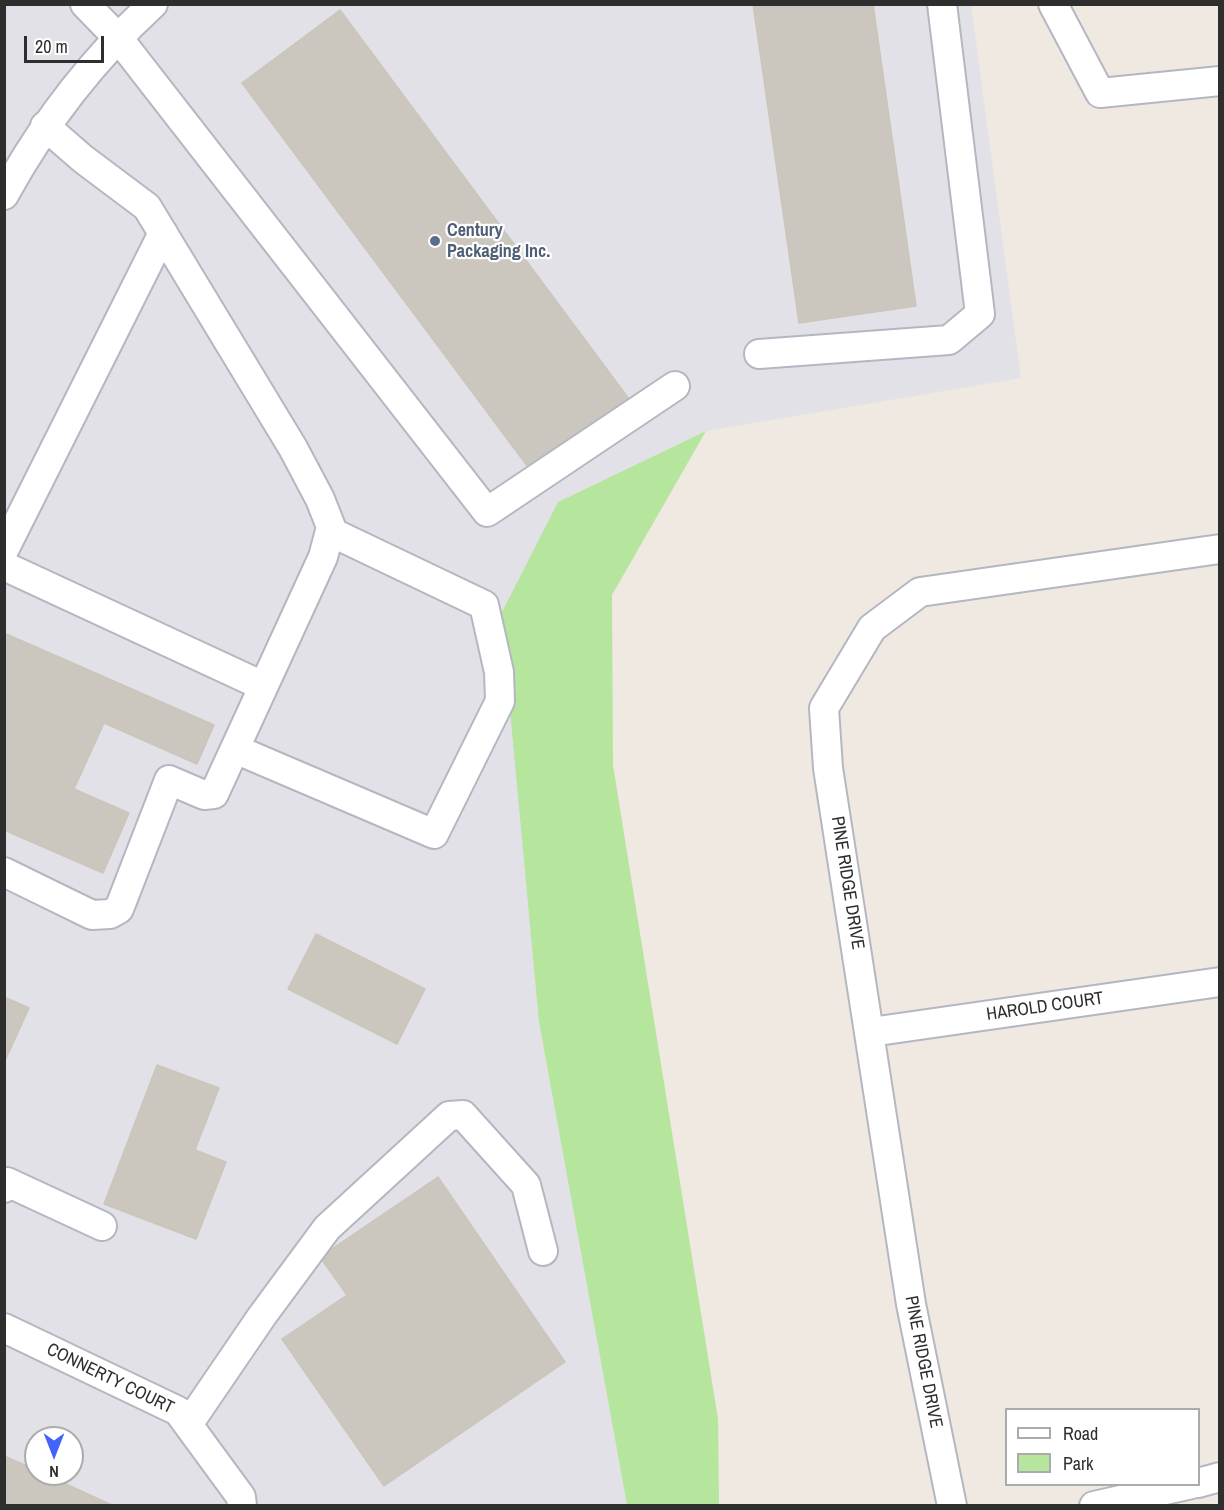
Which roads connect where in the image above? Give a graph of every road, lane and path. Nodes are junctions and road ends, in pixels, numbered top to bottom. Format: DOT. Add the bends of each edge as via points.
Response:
graph roads {
  1 [pos="85,4"];
  2 [pos="153,4"];
  3 [pos="942,4"];
  4 [pos="1053,4"];
  5 [pos="119,39"];
  6 [pos="1220,81"];
  7 [pos="45,126"];
  8 [pos="4,195"];
  9 [pos="163,233"];
  10 [pos="759,354"];
  11 [pos="675,386"];
  12 [pos="331,530"];
  13 [pos="1220,549"];
  14 [pos="4,550"];
  15 [pos="4,566"];
  16 [pos="263,686"];
  17 [pos="235,748"];
  18 [pos="4,872"];
  19 [pos="1220,981"];
  20 [pos="871,1032"];
  21 [pos="4,1188"];
  22 [pos="102,1227"];
  23 [pos="543,1251"];
  24 [pos="4,1328"];
  25 [pos="189,1423"];
  26 [pos="1220,1477"];
  27 [pos="1200,1482"];
  28 [pos="1187,1486"];
  29 [pos="1192,1486"];
  30 [pos="242,1506"];
  31 [pos="952,1506"];
  32 [pos="1094,1506"];
  33 [pos="1196,1506"];
  1 -- 5 [label="street"];
  2 -- 5 [label="street"];
  3 -- 10 [label="street" via="980,314 949,340"];
  4 -- 6 [label="street" via="1100,93"];
  5 -- 7 [label="street"];
  5 -- 11 [label="street" via="487,512"];
  7 -- 8 [label="street"];
  7 -- 9 [label="street" via="147,207"];
  9 -- 12 [label="street" via="293,448 320,499"];
  9 -- 14 [label="street"];
  12 -- 16 [label="street" via="323,557"];
  12 -- 17 [label="street" via="484,605 499,672 500,700 434,834"];
  13 -- 20 [label="street, PINE RIDGE DRIVE" via="920,592 872,628 824,708 828,768"];
  15 -- 16 [label="street"];
  16 -- 17 [label="street"];
  17 -- 18 [label="street" via="214,794 204,795 169,780 119,909 110,914 92,915"];
  19 -- 20 [label="street, HAROLD COURT"];
  20 -- 31 [label="street, PINE RIDGE DRIVE" via="911,1304"];
  21 -- 22 [label="street" via="7,1182"];
  23 -- 25 [label="street" via="526,1185 463,1115 449,1116 327,1228"];
  24 -- 25 [label="street, CONNERTY COURT" via="178,1411"];
  25 -- 30 [label="street, CONNERTY COURT" via="241,1497"];
  26 -- 27 [label="street"];
  28 -- 32 [label="street"];
  29 -- 33 [label="street"];
}
